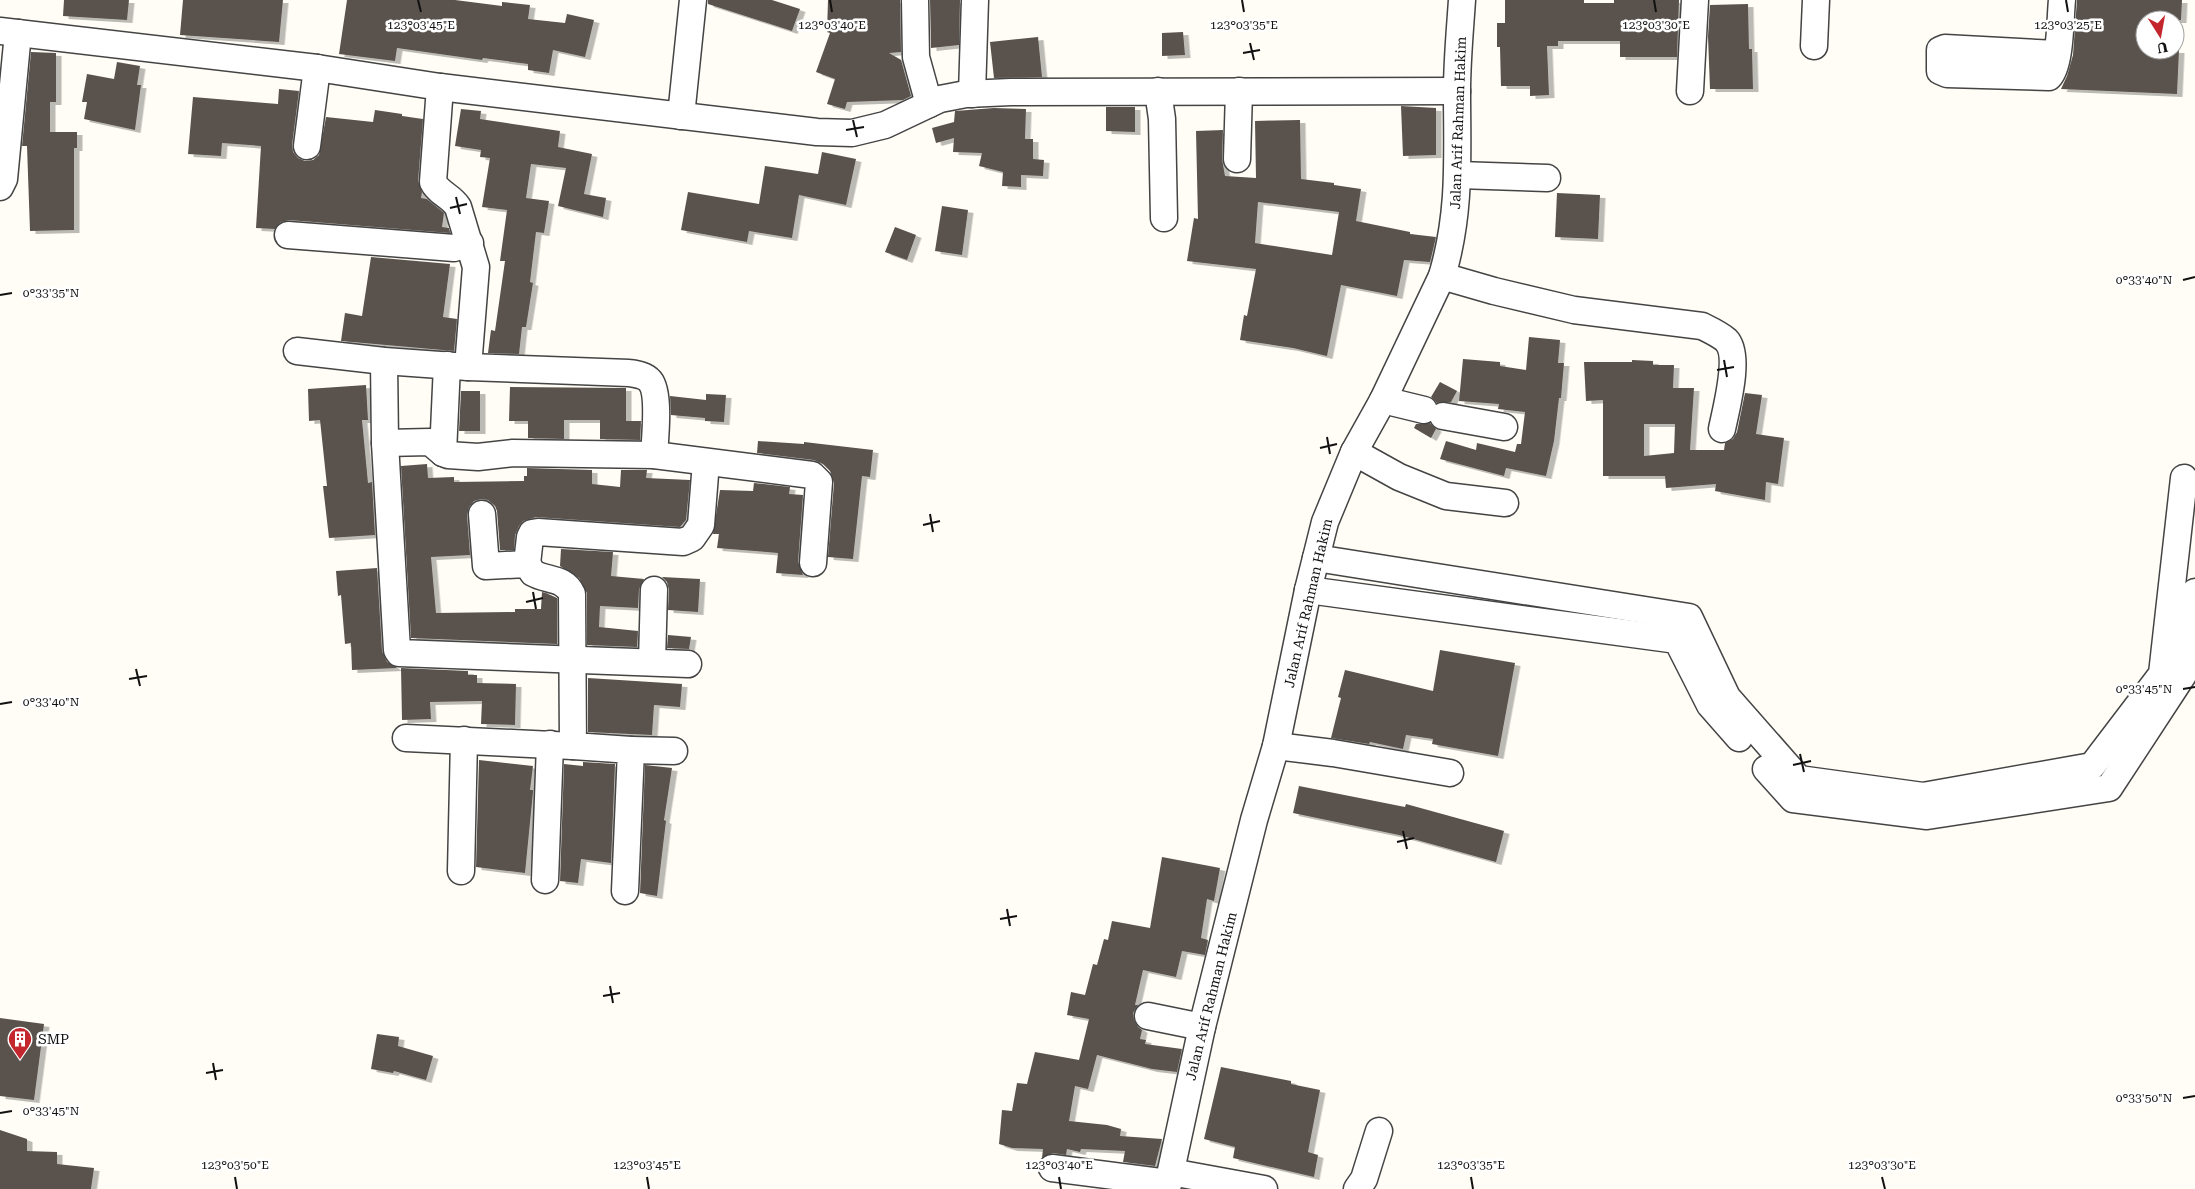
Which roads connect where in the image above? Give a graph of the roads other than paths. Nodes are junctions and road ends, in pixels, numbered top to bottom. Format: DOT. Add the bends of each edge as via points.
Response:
graph roads {
  1 [pos="693,0"];
  2 [pos="916,0"];
  3 [pos="975,0"];
  4 [pos="1462,0"];
  5 [pos="1695,0"];
  6 [pos="1816,0"];
  7 [pos="2062,0"];
  8 [pos="9,32"];
  9 [pos="1814,46"];
  10 [pos="2056,54"];
  11 [pos="317,68"];
  12 [pos="440,87"];
  13 [pos="1158,91"];
  14 [pos="1240,91"];
  15 [pos="1457,91"];
  16 [pos="1690,91"];
  17 [pos="972,94"];
  18 [pos="929,104"];
  19 [pos="681,116"];
  20 [pos="307,146"];
  21 [pos="1237,159"];
  22 [pos="1458,175"];
  23 [pos="1547,178"];
  24 [pos="0,187"];
  25 [pos="1164,218"];
  26 [pos="288,235"];
  27 [pos="470,243"];
  28 [pos="1442,276"];
  29 [pos="298,351"];
  30 [pos="384,361"];
  31 [pos="457,366"];
  32 [pos="1383,400"];
  33 [pos="1504,427"];
  34 [pos="1722,429"];
  35 [pos="384,443"];
  36 [pos="1354,452"];
  37 [pos="443,454"];
  38 [pos="654,455"];
  39 [pos="706,462"];
  40 [pos="2184,478"];
  41 [pos="1504,503"];
  42 [pos="482,514"];
  43 [pos="1316,558"];
  44 [pos="813,563"];
  45 [pos="528,564"];
  46 [pos="654,590"];
  47 [pos="1308,590"];
  48 [pos="2195,592"];
  49 [pos="572,660"];
  50 [pos="652,662"];
  51 [pos="688,664"];
  52 [pos="406,738"];
  53 [pos="464,740"];
  54 [pos="561,745"];
  55 [pos="1276,746"];
  56 [pos="632,750"];
  57 [pos="674,751"];
  58 [pos="1450,773"];
  59 [pos="460,871"];
  60 [pos="545,880"];
  61 [pos="624,891"];
  62 [pos="1148,1016"];
  63 [pos="1202,1027"];
  64 [pos="1379,1131"];
  65 [pos="1052,1168"];
  66 [pos="1168,1181"];
  67 [pos="1264,1189"];
  68 [pos="1357,1189"];
  1 -- 19 [label="street"];
  2 -- 18 [label="street" via="916,57"];
  3 -- 17 [label="street"];
  4 -- 15 [label="street, Jalan Arif Rahman Hakim"];
  5 -- 16 [label="street"];
  6 -- 9 [label="street"];
  7 -- 10 [label="street"];
  8 -- 11 [label="street"];
  8 -- 24 [label="street" via="4,179"];
  11 -- 12 [label="street"];
  11 -- 20 [label="street"];
  12 -- 19 [label="street"];
  12 -- 27 [label="street" via="433,182 436,188 454,200"];
  13 -- 14 [label="street"];
  13 -- 17 [label="street"];
  13 -- 25 [label="street" via="1162,119"];
  14 -- 15 [label="street"];
  14 -- 21 [label="street"];
  15 -- 22 [label="street, Jalan Arif Rahman Hakim"];
  17 -- 18 [label="street"];
  18 -- 19 [label="street" via="885,125 852,132 817,132"];
  22 -- 23 [label="street"];
  22 -- 28 [label="street, Jalan Arif Rahman Hakim" via="1455,214"];
  26 -- 27 [label="street" via="454,248"];
  27 -- 31 [label="street" via="476,282"];
  28 -- 32 [label="street, Jalan Arif Rahman Hakim"];
  28 -- 34 [label="street" via="1574,310 1702,326 1715,332 1731,348 1733,364"];
  29 -- 30 [label="street"];
  30 -- 31 [label="street"];
  30 -- 35 [label="street"];
  31 -- 37 [label="street"];
  31 -- 38 [label="street" via="643,376 651,382 655,393"];
  32 -- 33 [label="street"];
  32 -- 36 [label="street, Jalan Arif Rahman Hakim"];
  35 -- 37 [label="street" via="430,442"];
  35 -- 49 [label="street" via="399,653"];
  36 -- 41 [label="street" via="1399,477 1446,496"];
  36 -- 43 [label="street, Jalan Arif Rahman Hakim" via="1325,522"];
  37 -- 38 [label="street" via="478,457 513,453"];
  38 -- 39 [label="street"];
  39 -- 44 [label="street" via="816,477 819,482"];
  39 -- 45 [label="street" via="700,525 692,538 683,542 538,532 530,536"];
  40 -- 43 [label="street" via="2162,674 2092,766 1923,796 1799,779 1727,696 1689,617"];
  42 -- 45 [label="street" via="486,566"];
  43 -- 47 [label="street, Jalan Arif Rahman Hakim"];
  45 -- 49 [label="street" via="536,575 560,581 568,587 573,606"];
  46 -- 50 [label="street"];
  47 -- 48 [label="street" via="1677,640 1710,705 1793,799 1927,816 2109,788 2183,675"];
  47 -- 55 [label="street, Jalan Arif Rahman Hakim"];
  49 -- 50 [label="street"];
  49 -- 54 [label="street"];
  50 -- 51 [label="street"];
  52 -- 53 [label="street"];
  53 -- 54 [label="street"];
  53 -- 59 [label="street"];
  54 -- 56 [label="street"];
  54 -- 60 [label="street"];
  55 -- 58 [label="street"];
  55 -- 63 [label="street, Jalan Arif Rahman Hakim"];
  56 -- 57 [label="street"];
  56 -- 61 [label="street"];
  62 -- 63 [label="street"];
  63 -- 66 [label="street, Jalan Arif Rahman Hakim"];
  64 -- 68 [label="street" via="1364,1179"];
  65 -- 66 [label="street"];
  66 -- 67 [label="street"];
}
